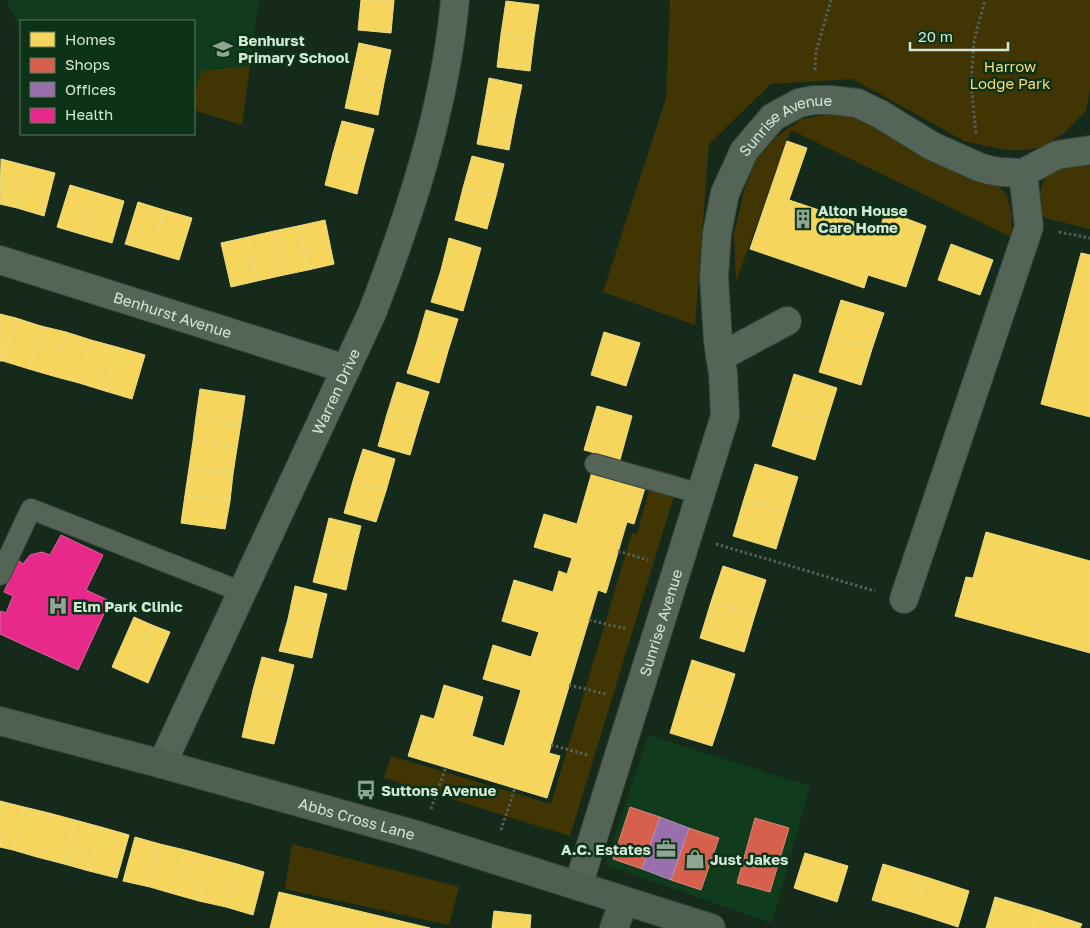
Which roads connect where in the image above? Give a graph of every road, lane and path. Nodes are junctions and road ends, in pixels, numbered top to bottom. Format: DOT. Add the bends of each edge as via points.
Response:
graph roads {
  1 [pos="455,0"];
  2 [pos="831,0"];
  3 [pos="985,0"];
  4 [pos="814,100"];
  5 [pos="1090,150"];
  6 [pos="979,166"];
  7 [pos="1023,173"];
  8 [pos="0,260"];
  9 [pos="787,321"];
  10 [pos="720,357"];
  11 [pos="346,369"];
  12 [pos="595,464"];
  13 [pos="701,494"];
  14 [pos="688,535"];
  15 [pos="0,575"];
  16 [pos="242,592"];
  17 [pos="904,599"];
  18 [pos="589,620"];
  19 [pos="657,636"];
  20 [pos="569,685"];
  21 [pos="636,702"];
  22 [pos="0,721"];
  23 [pos="551,745"];
  24 [pos="162,764"];
  25 [pos="617,764"];
  26 [pos="446,767"];
  27 [pos="515,788"];
  28 [pos="420,836"];
  29 [pos="491,858"];
  30 [pos="578,886"];
  31 [pos="624,901"];
  32 [pos="614,928"];
  33 [pos="710,928"];
  1 -- 11 [label="street, Warren Drive" via="433,132 395,255"];
  2 -- 4 [label="path" via="816,52"];
  3 -- 6 [label="path" via="974,40 971,84"];
  4 -- 6 [label="street, Sunrise Avenue" via="857,103 932,146"];
  4 -- 10 [label="street, Sunrise Avenue" via="799,103 773,117 744,150 725,193 716,234 714,278"];
  5 -- 7 [label="street" via="1057,155"];
  6 -- 7 [label="street, Sunrise Avenue"];
  7 -- 17 [label="street" via="1029,227"];
  8 -- 11 [label="street, Benhurst Avenue"];
  9 -- 10 [label="street"];
  10 -- 13 [label="street, Sunrise Avenue" via="725,416"];
  11 -- 16 [label="street, Warren Drive"];
  12 -- 13 [label="lane"];
  13 -- 14 [label="street, Sunrise Avenue"];
  14 -- 17 [label="path"];
  14 -- 19 [label="street, Sunrise Avenue"];
  15 -- 16 [label="lane" via="31,509"];
  16 -- 24 [label="street, Warren Drive"];
  18 -- 19 [label="path"];
  19 -- 21 [label="street, Sunrise Avenue"];
  20 -- 21 [label="path"];
  21 -- 25 [label="street, Sunrise Avenue"];
  22 -- 24 [label="street, Abbs Cross Lane"];
  23 -- 25 [label="path"];
  24 -- 28 [label="street, Abbs Cross Lane"];
  25 -- 30 [label="street, Sunrise Avenue"];
  26 -- 28 [label="path"];
  27 -- 29 [label="path"];
  28 -- 29 [label="street, Abbs Cross Lane"];
  29 -- 30 [label="street, Abbs Cross Lane"];
  30 -- 31 [label="street, Abbs Cross Lane"];
  31 -- 32 [label="street"];
  31 -- 33 [label="street, Abbs Cross Lane"];
}
